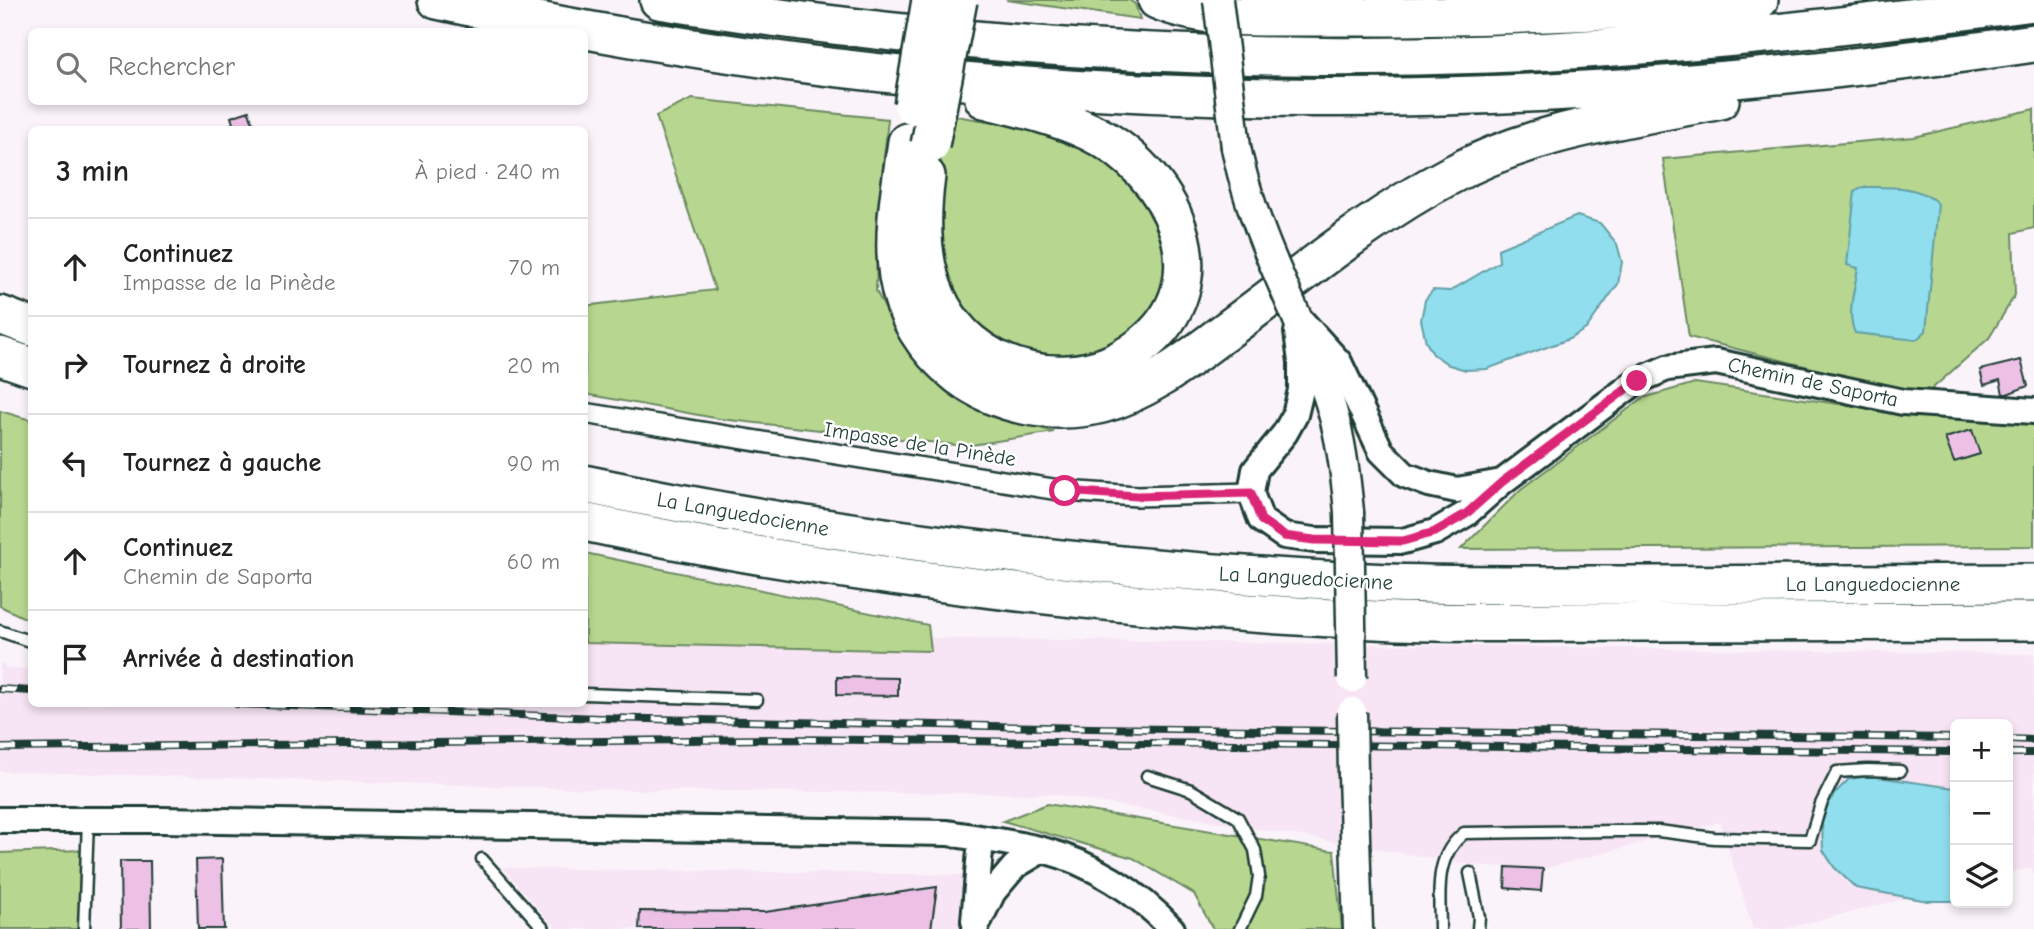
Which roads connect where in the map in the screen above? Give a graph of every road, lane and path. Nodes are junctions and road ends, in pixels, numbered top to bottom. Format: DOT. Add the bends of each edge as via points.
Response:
graph roads {
  1 [pos="438,0"];
  2 [pos="659,0"];
  3 [pos="931,0"];
  4 [pos="958,0"];
  5 [pos="1157,0"];
  6 [pos="1218,0"];
  7 [pos="1759,0"];
  8 [pos="2034,2"];
  9 [pos="585,28"];
  10 [pos="588,29"];
  11 [pos="2034,43"];
  12 [pos="1974,52"];
  13 [pos="874,72"];
  14 [pos="918,144"];
  15 [pos="1295,313"];
  16 [pos="0,315"];
  17 [pos="28,326"];
  18 [pos="0,356"];
  19 [pos="28,365"];
  20 [pos="2034,411"];
  21 [pos="588,414"];
  22 [pos="1502,482"];
  23 [pos="588,485"];
  24 [pos="1251,493"];
  25 [pos="588,523"];
  26 [pos="2034,583"];
  27 [pos="2034,621"];
  28 [pos="0,631"];
  29 [pos="28,641"];
  30 [pos="588,694"];
  31 [pos="757,700"];
  32 [pos="1900,771"];
  33 [pos="1147,776"];
  34 [pos="0,820"];
  35 [pos="88,820"];
  36 [pos="981,839"];
  37 [pos="1042,850"];
  38 [pos="482,859"];
  39 [pos="1470,873"];
  40 [pos="84,929"];
  41 [pos="544,929"];
  42 [pos="974,929"];
  43 [pos="1172,929"];
  44 [pos="1240,929"];
  45 [pos="1358,929"];
  46 [pos="1440,929"];
  47 [pos="1478,929"];
  1 -- 9 [label="highway"];
  2 -- 8 [label="highway" via="861,29 1045,46 1394,56 1718,39"];
  3 -- 14 [label="highway, bridge"];
  4 -- 14 [label="highway, bridge"];
  5 -- 7 [label="highway" via="1194,11 1243,16 1432,18"];
  6 -- 15 [label="main road, bridge" via="1244,187"];
  10 -- 13 [label="highway" via="695,49"];
  11 -- 12 [label="highway"];
  12 -- 13 [label="highway" via="1681,84 1416,97 1159,94"];
  12 -- 14 [label="highway" via="1569,129 1493,154 1381,218 1158,377 1117,399 1074,408 1019,404 978,389 945,363 917,328 895,266 895,229"];
  13 -- 14 [label="highway" via="1044,115 1092,132 1129,157 1162,192 1182,245 1181,284 1161,328 1116,362 1076,373 1018,369 977,348 955,327 932,288 921,224"];
  15 -- 22 [label="street" via="1339,362 1381,451 1405,475 1457,490"];
  15 -- 24 [label="street" via="1301,362 1295,415 1255,470"];
  15 -- 45 [label="main road, bridge" via="1324,382 1345,471"];
  16 -- 17 [label="highway"];
  18 -- 19 [label="highway"];
  20 -- 22 [label="street, Chemin de Saporta" via="1903,402 1716,362 1667,368 1637,381"];
  21 -- 24 [label="street, Impasse de la Pinède" via="1065,491 1137,496"];
  22 -- 24 [label="street, Chemin de Saporta" via="1446,526 1403,541 1284,536 1261,520"];
  23 -- 26 [label="highway, La Languedocienne" via="910,542 1223,575 1501,585"];
  25 -- 27 [label="highway, La Languedocienne" via="770,558 941,584 1215,611 1508,623"];
  28 -- 29 [label="lane"];
  30 -- 31 [label="lane"];
  32 -- 46 [label="lane" via="1837,772 1810,840 1714,838 1658,831 1464,833 1452,843 1439,872"];
  33 -- 44 [label="lane" via="1191,790 1238,818 1255,850 1259,876 1256,896"];
  34 -- 35 [label="street"];
  35 -- 36 [label="street" via="947,833"];
  35 -- 40 [label="lane"];
  36 -- 37 [label="street"];
  36 -- 42 [label="street"];
  37 -- 42 [label="street" via="1014,866 993,892"];
  37 -- 43 [label="street" via="1124,886"];
  38 -- 41 [label="lane"];
  39 -- 47 [label="lane"];
}
